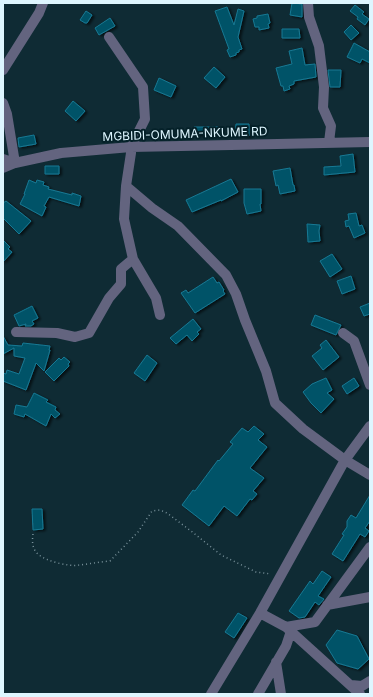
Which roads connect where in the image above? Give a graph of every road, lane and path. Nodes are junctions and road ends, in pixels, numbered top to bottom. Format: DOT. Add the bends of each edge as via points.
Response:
graph roads {
  1 [pos="43,3"];
  2 [pos="308,3"];
  3 [pos="109,37"];
  4 [pos="3,70"];
  5 [pos="3,103"];
  6 [pos="329,142"];
  7 [pos="370,142"];
  8 [pos="131,147"];
  9 [pos="3,159"];
  10 [pos="15,163"];
  11 [pos="3,168"];
  12 [pos="126,186"];
  13 [pos="133,259"];
  14 [pos="160,315"];
  15 [pos="16,332"];
  16 [pos="343,333"];
  17 [pos="370,385"];
  18 [pos="370,426"];
  19 [pos="346,460"];
  20 [pos="370,476"];
  21 [pos="33,534"];
  22 [pos="370,547"];
  23 [pos="281,575"];
  24 [pos="370,597"];
  25 [pos="327,605"];
  26 [pos="260,613"];
  27 [pos="288,629"];
  28 [pos="276,662"];
  29 [pos="370,681"];
  30 [pos="350,685"];
  31 [pos="211,694"];
  32 [pos="258,694"];
  33 [pos="281,694"];
  34 [pos="360,694"];
  1 -- 4 [label="street"];
  2 -- 6 [label="street" via="309,17 321,59 323,108 331,126"];
  3 -- 8 [label="street" via="144,87 145,119"];
  5 -- 10 [label="street"];
  6 -- 7 [label="street, MGBIDI-OMUMA-NKUME RD"];
  6 -- 8 [label="street, MGBIDI-OMUMA-NKUME RD"];
  8 -- 10 [label="street, MGBIDI-OMUMA-NKUME RD" via="60,153"];
  8 -- 12 [label="street"];
  9 -- 10 [label="street"];
  10 -- 11 [label="street, MGBIDI-OMUMA-NKUME RD"];
  12 -- 13 [label="street" via="124,219"];
  12 -- 19 [label="street" via="178,226 226,275 266,371 275,403 302,429"];
  13 -- 14 [label="street" via="156,298"];
  13 -- 15 [label="street" via="121,269 121,284 109,298 89,333 75,337 57,333"];
  16 -- 17 [label="street" via="354,341"];
  18 -- 19 [label="street"];
  19 -- 20 [label="street"];
  19 -- 23 [label="street"];
  21 -- 23 [label="path" via="32,545 37,554 47,559 78,566 110,561 138,532 152,511 160,510 221,555 256,572"];
  22 -- 25 [label="street"];
  23 -- 26 [label="street"];
  24 -- 25 [label="street"];
  25 -- 27 [label="street" via="315,622"];
  26 -- 27 [label="street"];
  26 -- 31 [label="street"];
  27 -- 28 [label="street" via="286,646"];
  27 -- 30 [label="street"];
  28 -- 32 [label="street"];
  28 -- 33 [label="street"];
  29 -- 30 [label="street" via="362,686"];
  30 -- 34 [label="street"];
}
